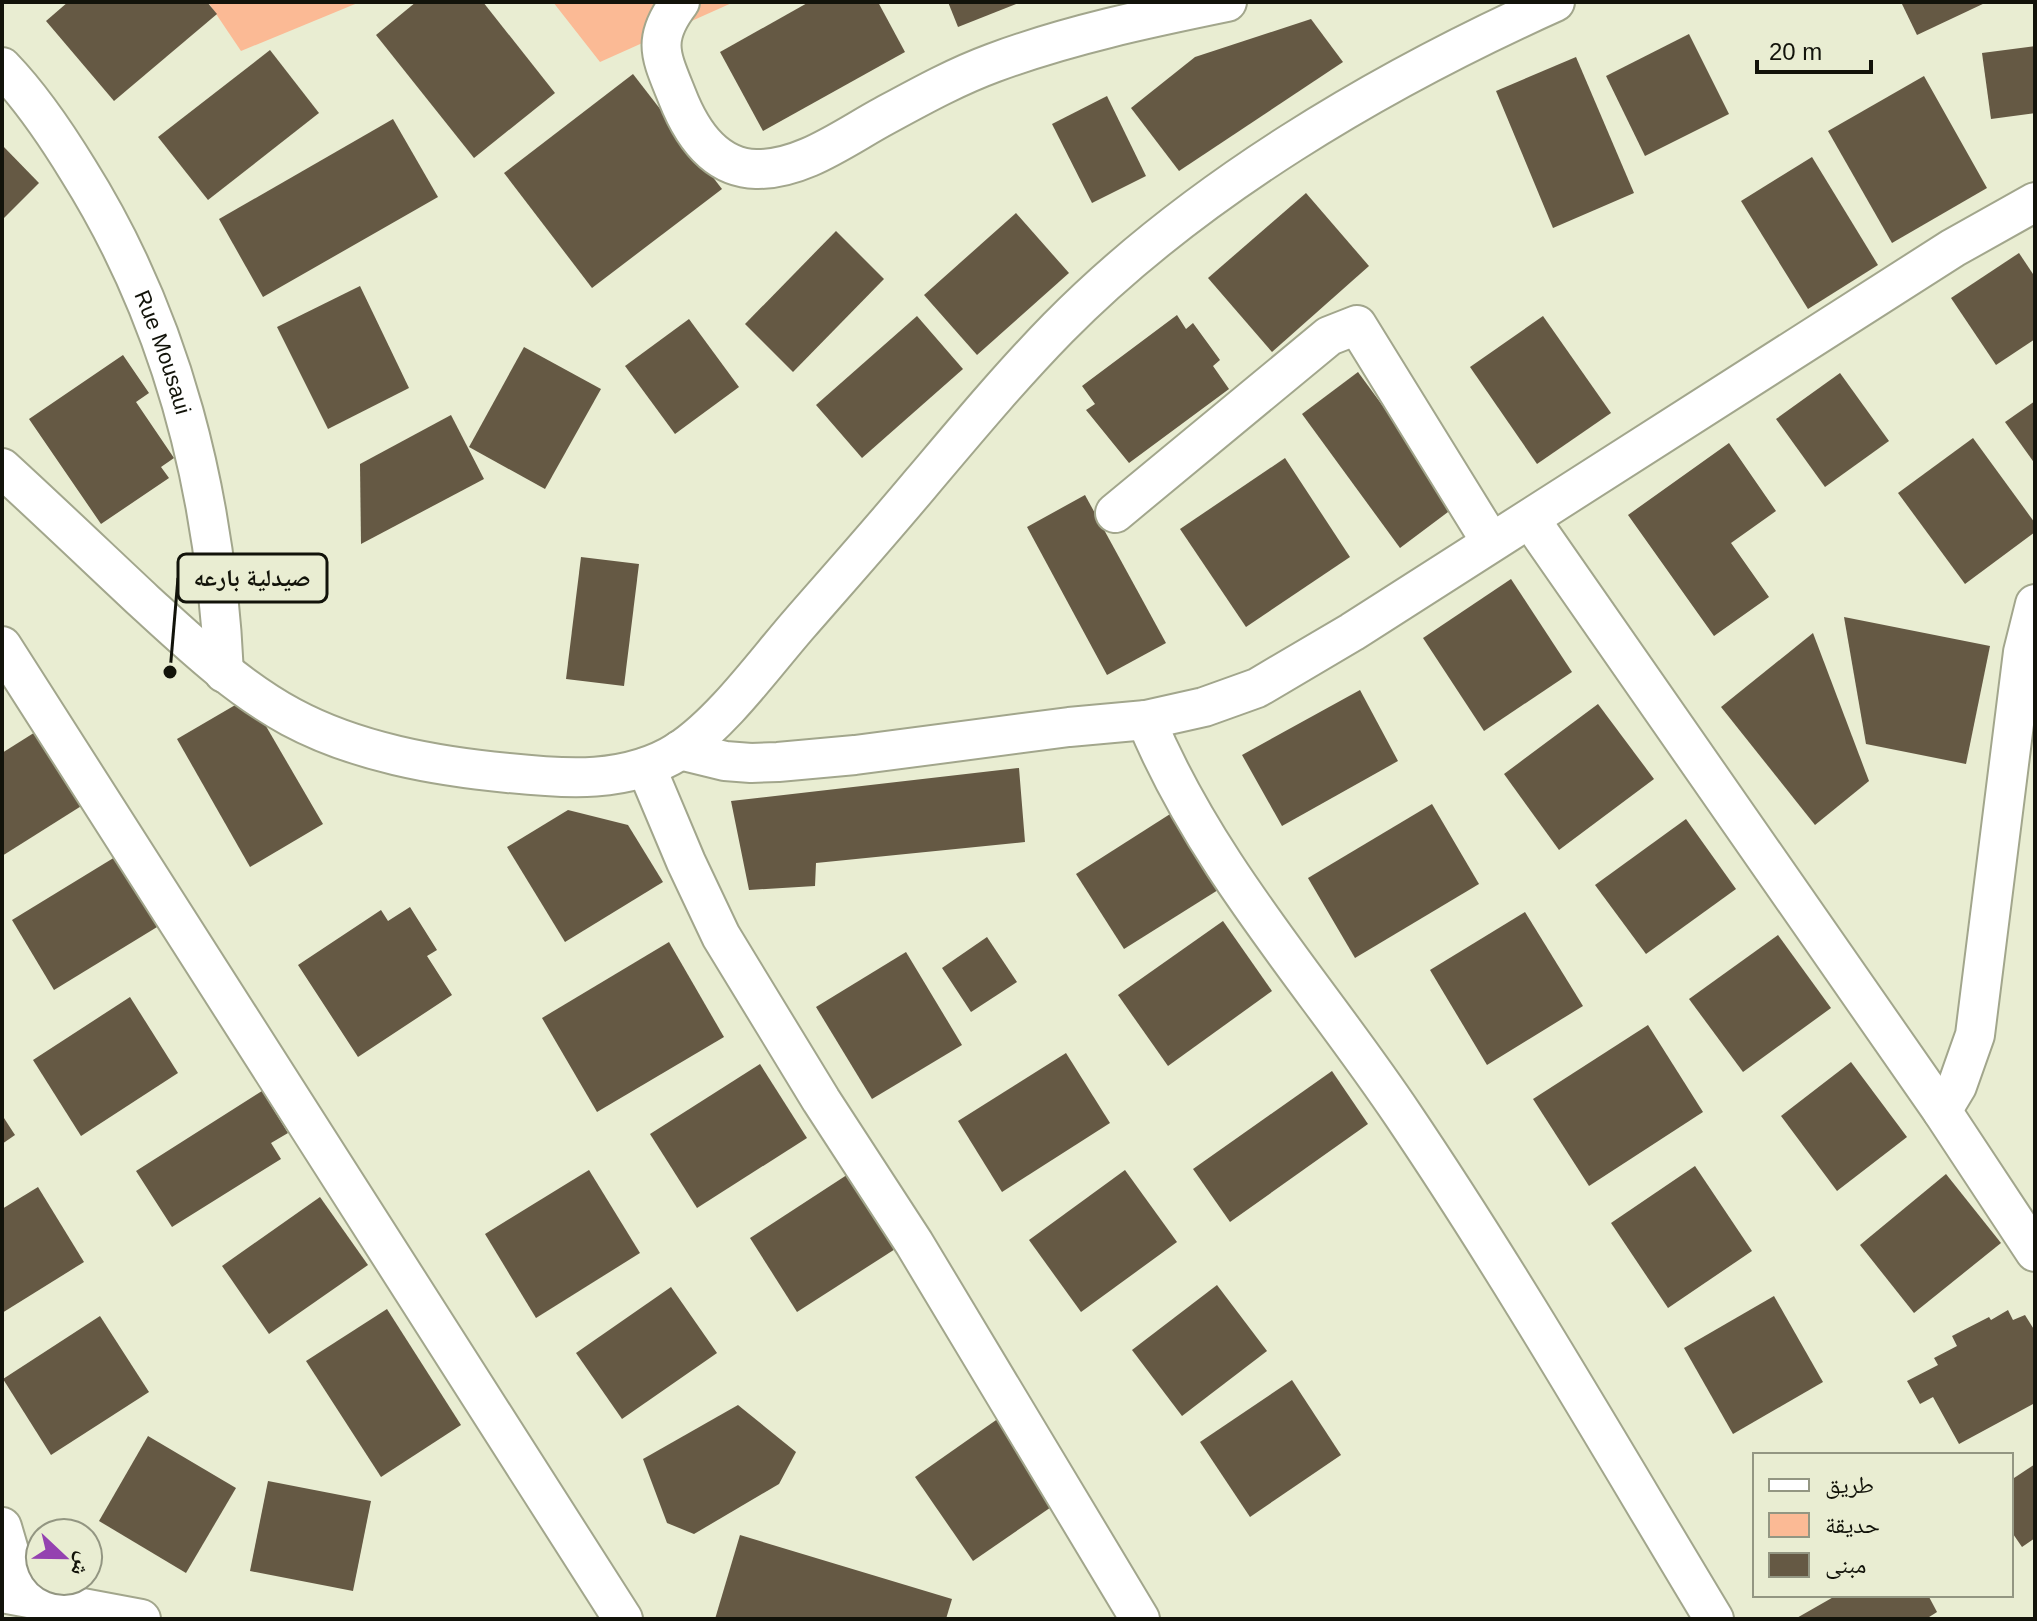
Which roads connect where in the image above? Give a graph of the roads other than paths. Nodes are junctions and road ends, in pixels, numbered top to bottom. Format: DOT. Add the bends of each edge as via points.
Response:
graph roads {
  1 [pos="680,2"];
  2 [pos="1227,2"];
  3 [pos="1555,2"];
  4 [pos="2,67"];
  5 [pos="2035,202"];
  6 [pos="2,468"];
  7 [pos="1115,513"];
  8 [pos="1530,519"];
  9 [pos="1491,542"];
  10 [pos="2035,604"];
  11 [pos="2,646"];
  12 [pos="224,673"];
  13 [pos="1146,720"];
  14 [pos="663,758"];
  15 [pos="1942,1111"];
  16 [pos="2035,1252"];
  17 [pos="2,1527"];
  18 [pos="8,1594"];
  19 [pos="141,1619"];
  20 [pos="623,1619"];
  21 [pos="1140,1619"];
  22 [pos="1714,1619"];
  1 -- 2 [label="street" via="666,20 660,54 686,120 713,154 753,169 806,158 992,64 1139,21"];
  3 -- 14 [label="street" via="1303,137 1232,182 1121,267 993,398 739,694"];
  4 -- 12 [label="street, Rue Mousaui" via="59,139 101,205 141,287 172,370 210,529"];
  5 -- 8 [label="street" via="1953,248"];
  6 -- 12 [label="street"];
  7 -- 9 [label="street" via="1329,336 1357,325"];
  8 -- 9 [label="street"];
  8 -- 15 [label="street"];
  9 -- 13 [label="street" via="1280,676 1217,703"];
  10 -- 15 [label="street" via="2023,652 1975,1035"];
  11 -- 20 [label="street"];
  12 -- 14 [label="street" via="292,718 407,757 574,779 610,776"];
  13 -- 14 [label="street" via="778,762"];
  13 -- 22 [label="street" via="1167,771 1197,821 1260,919 1457,1196"];
  14 -- 21 [label="street" via="681,850 721,936"];
  15 -- 16 [label="street"];
  17 -- 18 [label="street" via="12,1561"];
  18 -- 19 [label="street"];
}
